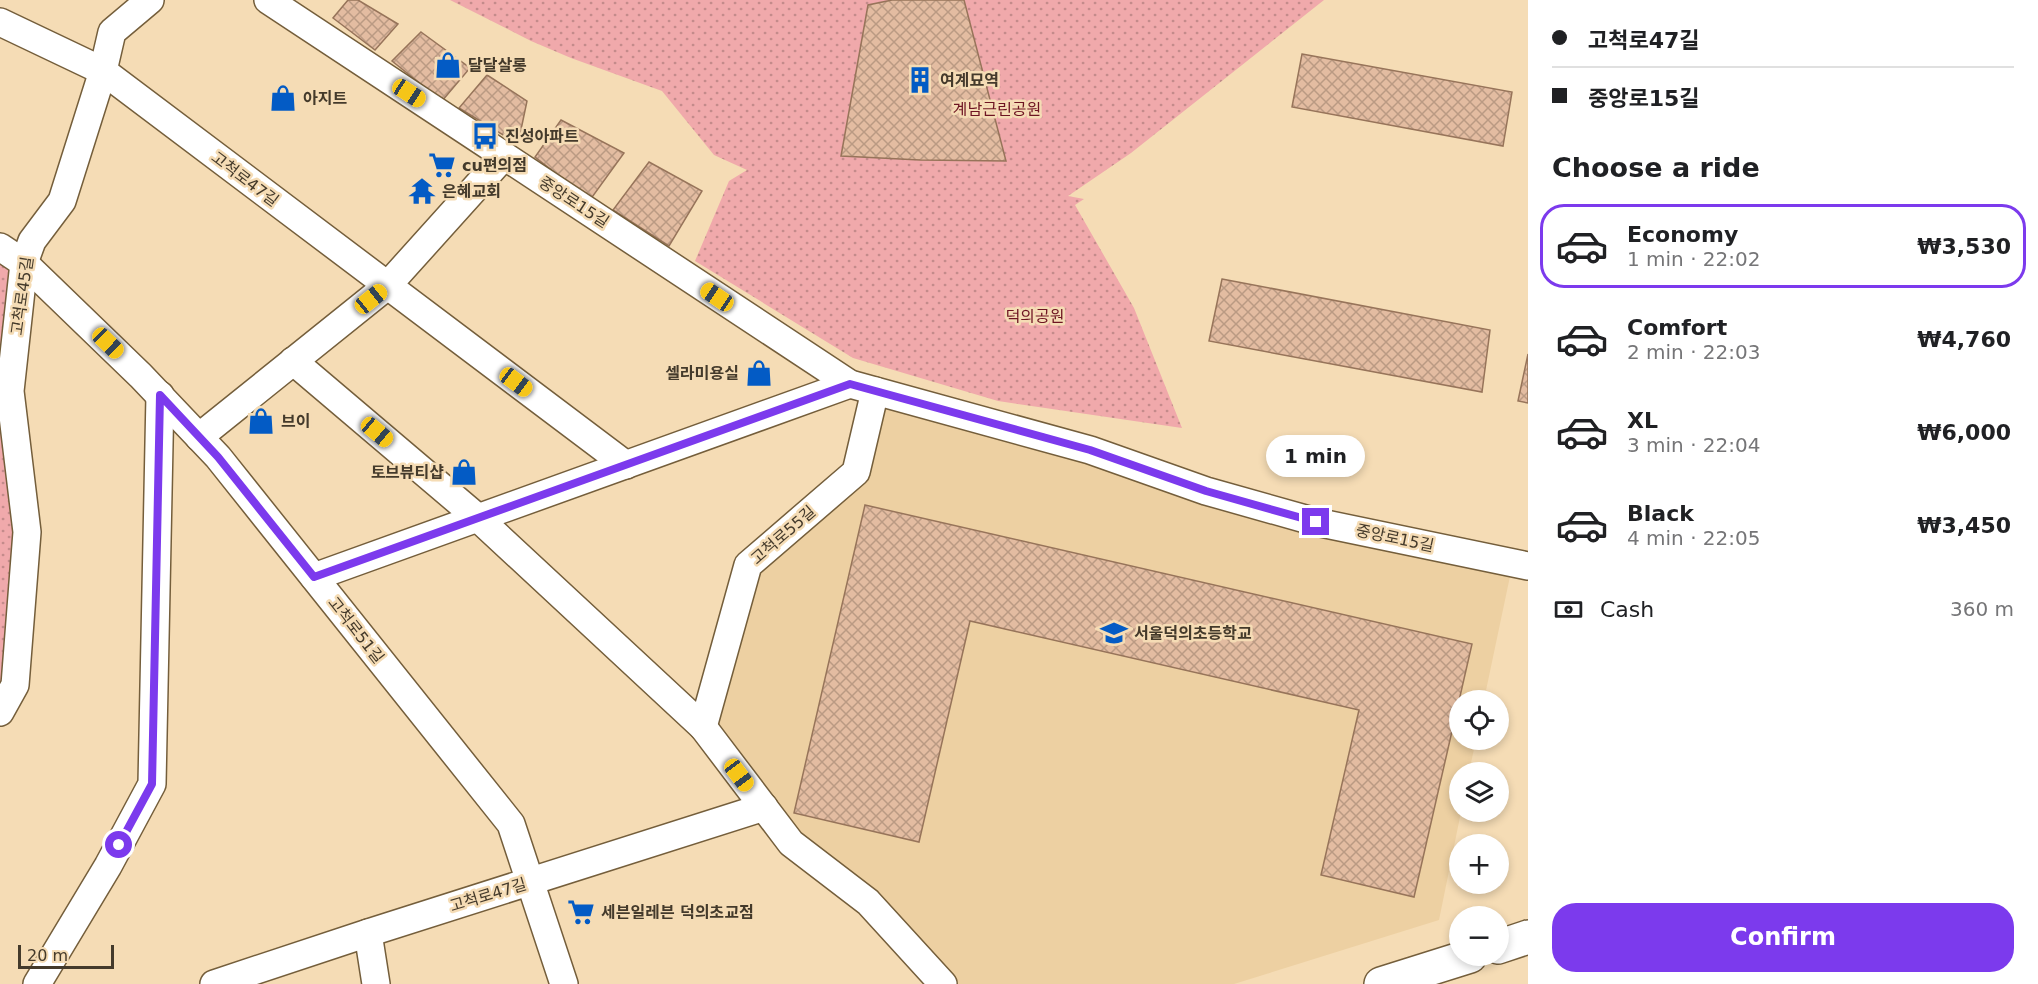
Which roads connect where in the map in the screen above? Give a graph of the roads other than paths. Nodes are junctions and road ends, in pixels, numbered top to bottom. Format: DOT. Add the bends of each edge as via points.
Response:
graph roads {
  1 [pos="150,0"];
  2 [pos="268,0"];
  3 [pos="0,22"];
  4 [pos="102,71"];
  5 [pos="504,156"];
  6 [pos="0,247"];
  7 [pos="24,263"];
  8 [pos="387,286"];
  9 [pos="293,361"];
  10 [pos="863,387"];
  11 [pos="160,395"];
  12 [pos="199,437"];
  13 [pos="626,465"];
  14 [pos="478,518"];
  15 [pos="1528,566"];
  16 [pos="314,577"];
  17 [pos="0,712"];
  18 [pos="703,727"];
  19 [pos="764,807"];
  20 [pos="530,882"];
  21 [pos="368,933"];
  22 [pos="1528,937"];
  23 [pos="1509,943"];
  24 [pos="1449,963"];
  25 [pos="1394,982"];
  26 [pos="37,984"];
  27 [pos="214,984"];
  28 [pos="376,984"];
  29 [pos="564,984"];
  30 [pos="943,984"];
  1 -- 4 [label="street, 고척로45길" via="112,32"];
  2 -- 5 [label="street, 중앙로15길"];
  3 -- 4 [label="street"];
  4 -- 7 [label="street, 고척로45길" via="62,201 32,241"];
  4 -- 8 [label="street, 고척로47길"];
  5 -- 8 [label="street"];
  5 -- 10 [label="street, 중앙로15길"];
  6 -- 7 [label="street, 고척로51길"];
  7 -- 11 [label="street, 고척로51길"];
  7 -- 17 [label="street, 고척로45길" via="10,391 27,532 15,685"];
  8 -- 9 [label="street"];
  8 -- 13 [label="street, 고척로47길"];
  9 -- 12 [label="street"];
  9 -- 14 [label="street"];
  10 -- 13 [label="street"];
  10 -- 15 [label="street, 중앙로15길" via="1090,450 1206,491 1316,522"];
  10 -- 18 [label="street, 고척로55길" via="856,472 748,565"];
  11 -- 12 [label="street, 고척로51길"];
  11 -- 26 [label="street" via="152,784"];
  12 -- 16 [label="street, 고척로51길"];
  13 -- 14 [label="street"];
  14 -- 16 [label="street"];
  14 -- 18 [label="street"];
  16 -- 20 [label="street, 고척로51길" via="511,824"];
  18 -- 19 [label="street"];
  19 -- 20 [label="street, 고척로47길"];
  19 -- 30 [label="street" via="791,843 868,902"];
  20 -- 21 [label="street, 고척로47길"];
  20 -- 29 [label="street, 고척로51길"];
  21 -- 27 [label="street, 고척로47길"];
  21 -- 28 [label="street"];
  22 -- 23 [label="main road"];
  24 -- 25 [label="main road"];
}
